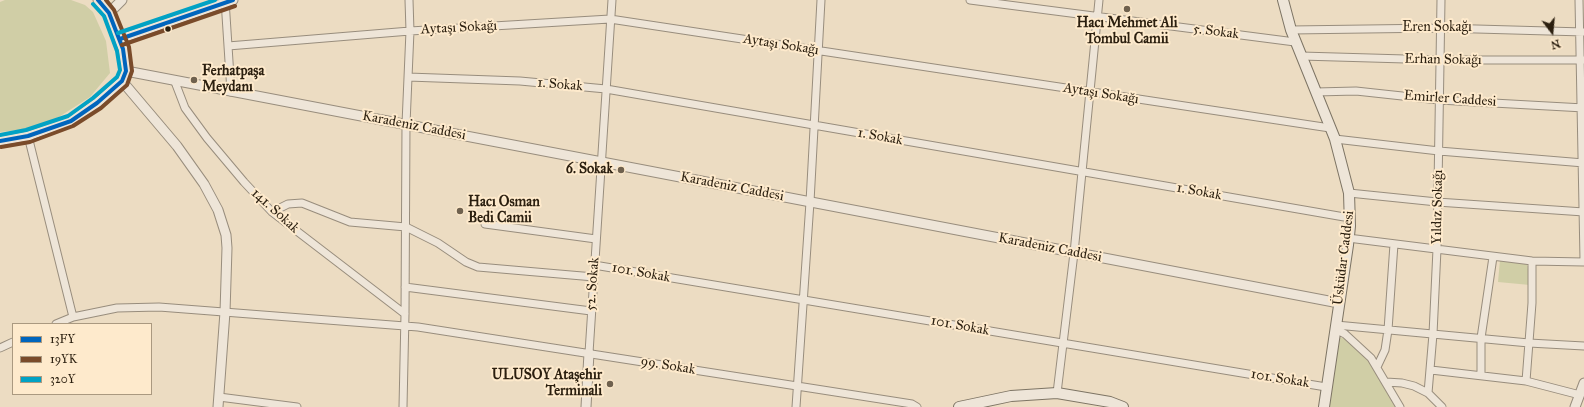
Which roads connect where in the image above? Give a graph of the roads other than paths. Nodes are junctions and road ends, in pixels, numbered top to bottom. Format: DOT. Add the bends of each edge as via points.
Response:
graph roads {
  1 [pos="98,0"];
  2 [pos="122,0"];
  3 [pos="409,0"];
  4 [pos="612,0"];
  5 [pos="821,0"];
  6 [pos="970,0"];
  7 [pos="1099,0"];
  8 [pos="1283,0"];
  9 [pos="1441,0"];
  10 [pos="1579,0"];
  11 [pos="228,1"];
  12 [pos="109,13"];
  13 [pos="1097,17"];
  14 [pos="610,19"];
  15 [pos="1441,28"];
  16 [pos="1291,30"];
  17 [pos="410,31"];
  18 [pos="1582,32"];
  19 [pos="120,40"];
  20 [pos="1295,42"];
  21 [pos="228,46"];
  22 [pos="818,51"];
  23 [pos="1301,56"];
  24 [pos="1440,60"];
  25 [pos="1582,60"];
  26 [pos="126,71"];
  27 [pos="408,77"];
  28 [pos="122,81"];
  29 [pos="175,82"];
  30 [pos="606,89"];
  31 [pos="231,92"];
  32 [pos="1089,92"];
  33 [pos="1316,92"];
  34 [pos="1439,100"];
  35 [pos="1583,108"];
  36 [pos="406,124"];
  37 [pos="814,125"];
  38 [pos="1330,128"];
  39 [pos="28,136"];
  40 [pos="1335,139"];
  41 [pos="0,141"];
  42 [pos="1439,151"];
  43 [pos="601,162"];
  44 [pos="1584,163"];
  45 [pos="1082,172"];
  46 [pos="1349,193"];
  47 [pos="810,202"];
  48 [pos="1437,202"];
  49 [pos="272,212"];
  50 [pos="1584,212"];
  51 [pos="1350,218"];
  52 [pos="486,224"];
  53 [pos="406,227"];
  54 [pos="1348,238"];
  55 [pos="596,239"];
  56 [pos="1394,244"];
  57 [pos="1437,250"];
  58 [pos="1074,253"];
  59 [pos="1493,257"];
  60 [pos="1532,261"];
  61 [pos="1584,261"];
  62 [pos="594,265"];
  63 [pos="594,277"];
  64 [pos="405,286"];
  65 [pos="803,300"];
  66 [pos="1339,303"];
  67 [pos="591,311"];
  68 [pos="224,312"];
  69 [pos="405,314"];
  70 [pos="72,317"];
  71 [pos="58,323"];
  72 [pos="405,327"];
  73 [pos="1335,327"];
  74 [pos="1388,330"];
  75 [pos="1433,334"];
  76 [pos="1481,338"];
  77 [pos="12,342"];
  78 [pos="1063,344"];
  79 [pos="1529,344"];
  80 [pos="1584,346"];
  81 [pos="0,348"];
  82 [pos="589,353"];
  83 [pos="1377,367"];
  84 [pos="1431,370"];
  85 [pos="1481,375"];
  86 [pos="1526,381"];
  87 [pos="1386,382"];
  88 [pos="1584,383"];
  89 [pos="797,386"];
  90 [pos="1326,387"];
  91 [pos="1057,393"];
  92 [pos="1428,393"];
  93 [pos="1580,395"];
  94 [pos="219,397"];
  95 [pos="218,407"];
  96 [pos="296,407"];
  97 [pos="403,407"];
  98 [pos="586,407"];
  99 [pos="796,407"];
  100 [pos="917,407"];
  101 [pos="958,407"];
  102 [pos="1123,407"];
  103 [pos="1324,407"];
  104 [pos="1400,407"];
  105 [pos="1442,407"];
  106 [pos="1575,407"];
  1 -- 12 [label="street"];
  2 -- 12 [label="street"];
  3 -- 17 [label="street"];
  4 -- 14 [label="street"];
  5 -- 22 [label="street"];
  6 -- 13 [label="street, 5. Sokak"];
  7 -- 13 [label="street"];
  8 -- 16 [label="main road, Üsküdar Caddesi"];
  9 -- 15 [label="street, Yıldız Sokağı"];
  10 -- 18 [label="street"];
  11 -- 19 [label="street"];
  11 -- 21 [label="street"];
  12 -- 19 [label="street"];
  13 -- 20 [label="street, 5. Sokak"];
  13 -- 32 [label="street"];
  14 -- 17 [label="street, Aytaşı Sokağı"];
  14 -- 22 [label="street, Aytaşı Sokağı"];
  14 -- 30 [label="street"];
  15 -- 16 [label="street, Eren Sokağı"];
  15 -- 18 [label="street, Eren Sokağı"];
  15 -- 24 [label="street, Yıldız Sokağı"];
  16 -- 20 [label="main road, Üsküdar Caddesi"];
  17 -- 21 [label="street, Aytaşı Sokağı"];
  17 -- 27 [label="street"];
  18 -- 25 [label="street"];
  19 -- 26 [label="street"];
  20 -- 23 [label="main road, Üsküdar Caddesi"];
  21 -- 31 [label="street"];
  22 -- 32 [label="street, Aytaşı Sokağı"];
  22 -- 37 [label="street"];
  23 -- 24 [label="street, Erhan Sokağı"];
  23 -- 33 [label="main road, Üsküdar Caddesi"];
  24 -- 25 [label="street, Erhan Sokağı"];
  24 -- 34 [label="street, Yıldız Sokağı"];
  25 -- 35 [label="street"];
  26 -- 28 [label="street"];
  26 -- 29 [label="street, Karadeniz Caddesi"];
  27 -- 30 [label="street, 1. Sokak" via="520,81"];
  27 -- 36 [label="street"];
  28 -- 39 [label="street" via="71,121"];
  28 -- 68 [label="street" via="177,146 204,184 218,210 226,235 227,248"];
  29 -- 31 [label="street, Karadeniz Caddesi"];
  29 -- 49 [label="street, 141. Sokak" via="185,108 207,138"];
  30 -- 37 [label="street, 1. Sokak"];
  30 -- 43 [label="street"];
  31 -- 36 [label="street, Karadeniz Caddesi"];
  32 -- 38 [label="street, Aytaşı Sokağı"];
  32 -- 45 [label="street"];
  33 -- 34 [label="street, Emirler Caddesi" via="1356,91"];
  33 -- 38 [label="main road, Üsküdar Caddesi"];
  34 -- 35 [label="street, Emirler Caddesi"];
  34 -- 42 [label="street, Yıldız Sokağı"];
  35 -- 44 [label="street"];
  36 -- 43 [label="street, Karadeniz Caddesi"];
  36 -- 53 [label="street"];
  37 -- 45 [label="street, 1. Sokak"];
  37 -- 47 [label="street"];
  38 -- 40 [label="main road, Üsküdar Caddesi"];
  39 -- 41 [label="street"];
  39 -- 70 [label="street"];
  40 -- 42 [label="street"];
  40 -- 46 [label="main road, Üsküdar Caddesi"];
  42 -- 44 [label="street"];
  42 -- 48 [label="street, Yıldız Sokağı"];
  43 -- 47 [label="street, Karadeniz Caddesi"];
  43 -- 55 [label="street, 52. Sokak"];
  44 -- 50 [label="street"];
  45 -- 51 [label="street, 1. Sokak"];
  45 -- 58 [label="street"];
  46 -- 48 [label="street"];
  46 -- 51 [label="main road, Üsküdar Caddesi"];
  47 -- 58 [label="street, Karadeniz Caddesi"];
  47 -- 65 [label="street"];
  48 -- 50 [label="street"];
  48 -- 57 [label="street, Yıldız Sokağı"];
  49 -- 53 [label="street, 101. Sokak" via="288,204 302,203 350,222"];
  49 -- 69 [label="street, 141. Sokak"];
  50 -- 61 [label="street"];
  51 -- 54 [label="main road, Üsküdar Caddesi"];
  52 -- 55 [label="street"];
  53 -- 63 [label="street, 101. Sokak" via="478,267"];
  53 -- 64 [label="street"];
  54 -- 56 [label="street"];
  54 -- 66 [label="main road, Üsküdar Caddesi"];
  55 -- 62 [label="street, 52. Sokak"];
  56 -- 57 [label="street"];
  56 -- 74 [label="street"];
  57 -- 59 [label="street"];
  57 -- 75 [label="street, Yıldız Sokağı"];
  58 -- 66 [label="street, Karadeniz Caddesi"];
  58 -- 78 [label="street"];
  59 -- 60 [label="street"];
  59 -- 76 [label="street"];
  60 -- 61 [label="street"];
  60 -- 79 [label="street"];
  62 -- 63 [label="street, 52. Sokak"];
  62 -- 65 [label="street, 101. Sokak"];
  63 -- 67 [label="street, 52. Sokak"];
  64 -- 67 [label="street"];
  64 -- 69 [label="street"];
  65 -- 78 [label="street, 101. Sokak"];
  65 -- 89 [label="street"];
  66 -- 73 [label="main road, Üsküdar Caddesi"];
  67 -- 82 [label="street, 52. Sokak"];
  68 -- 70 [label="street" via="159,307 117,308"];
  68 -- 72 [label="street"];
  68 -- 94 [label="street"];
  69 -- 72 [label="street"];
  70 -- 71 [label="street"];
  72 -- 82 [label="street, 99. Sokak"];
  72 -- 97 [label="street"];
  73 -- 74 [label="street"];
  73 -- 83 [label="street" via="1362,349"];
  73 -- 90 [label="main road, Üsküdar Caddesi"];
  74 -- 75 [label="street"];
  74 -- 83 [label="street" via="1385,350"];
  75 -- 76 [label="street"];
  75 -- 84 [label="street, Yıldız Sokağı"];
  76 -- 79 [label="street"];
  76 -- 85 [label="street"];
  77 -- 81 [label="street"];
  78 -- 90 [label="street, 101. Sokak"];
  78 -- 91 [label="street"];
  79 -- 80 [label="street"];
  79 -- 86 [label="street"];
  82 -- 89 [label="street, 99. Sokak"];
  82 -- 98 [label="street, 52. Sokak"];
  83 -- 87 [label="street"];
  84 -- 85 [label="street"];
  84 -- 92 [label="street, Yıldız Sokağı"];
  85 -- 86 [label="street"];
  86 -- 93 [label="street"];
  87 -- 92 [label="street" via="1414,386"];
  87 -- 104 [label="street"];
  88 -- 93 [label="street"];
  89 -- 99 [label="street"];
  89 -- 100 [label="street, 99. Sokak" via="912,404"];
  90 -- 103 [label="main road, Üsküdar Caddesi"];
  91 -- 101 [label="main road" via="1011,396"];
  91 -- 102 [label="main road" via="1110,402"];
  92 -- 105 [label="street"];
  93 -- 106 [label="street"];
  94 -- 95 [label="street"];
  94 -- 96 [label="street"];
}
